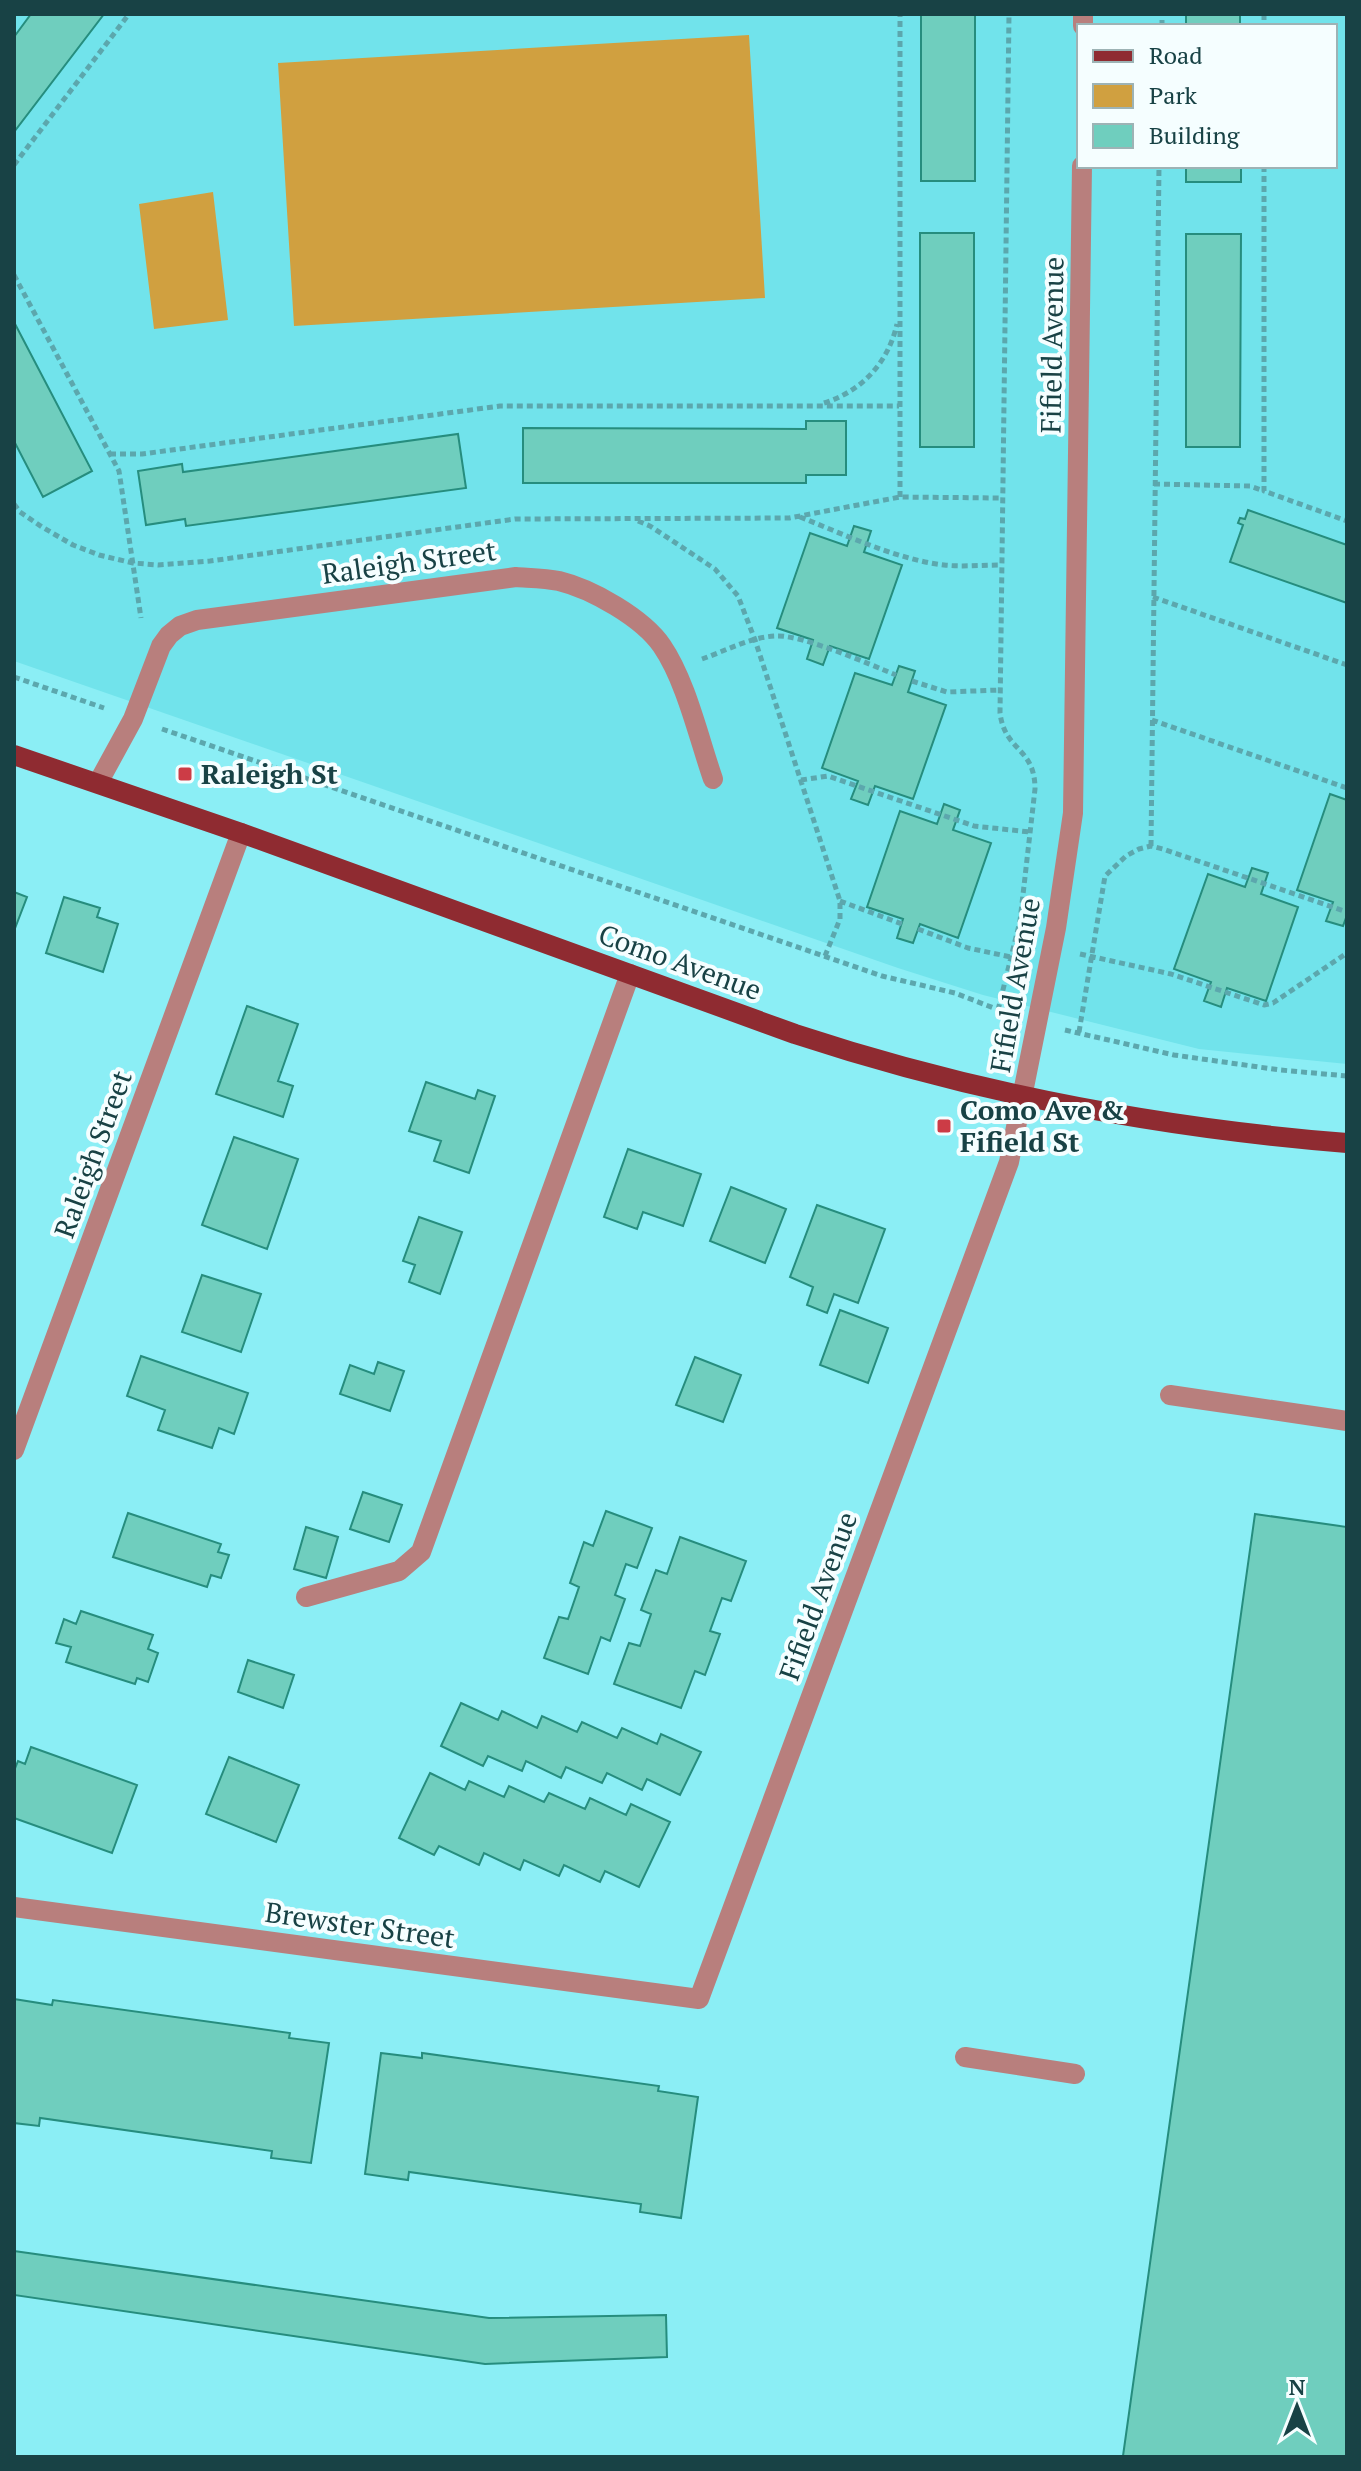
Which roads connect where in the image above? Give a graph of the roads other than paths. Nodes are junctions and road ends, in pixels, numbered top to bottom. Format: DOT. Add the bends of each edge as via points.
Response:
graph roads {
  1 [pos="1082,168"];
  2 [pos="14,755"];
  3 [pos="713,779"];
  4 [pos="98,783"];
  5 [pos="241,833"];
  6 [pos="630,974"];
  7 [pos="1023,1097"];
  8 [pos="1347,1143"];
  9 [pos="1170,1395"];
  10 [pos="1347,1421"];
  11 [pos="14,1450"];
  12 [pos="306,1597"];
  13 [pos="14,1907"];
  14 [pos="699,1999"];
  15 [pos="965,2057"];
  16 [pos="1075,2074"];
  1 -- 7 [label="street, Fifield Avenue" via="1073,813"];
  2 -- 4 [label="main road, Como Avenue"];
  3 -- 4 [label="street, Raleigh Street" via="675,669 661,644 603,599 559,581 516,577 180,626 161,646 133,719"];
  4 -- 5 [label="main road, Como Avenue"];
  5 -- 6 [label="main road, Como Avenue"];
  5 -- 11 [label="street, Raleigh Street"];
  6 -- 7 [label="main road, Como Avenue" via="870,1058"];
  6 -- 12 [label="street" via="421,1552 399,1571"];
  7 -- 8 [label="main road, Como Avenue" via="1174,1125"];
  7 -- 14 [label="street, Fifield Avenue" via="1009,1162"];
  9 -- 10 [label="street"];
  13 -- 14 [label="street, Brewster Street"];
  15 -- 16 [label="street"];
}
